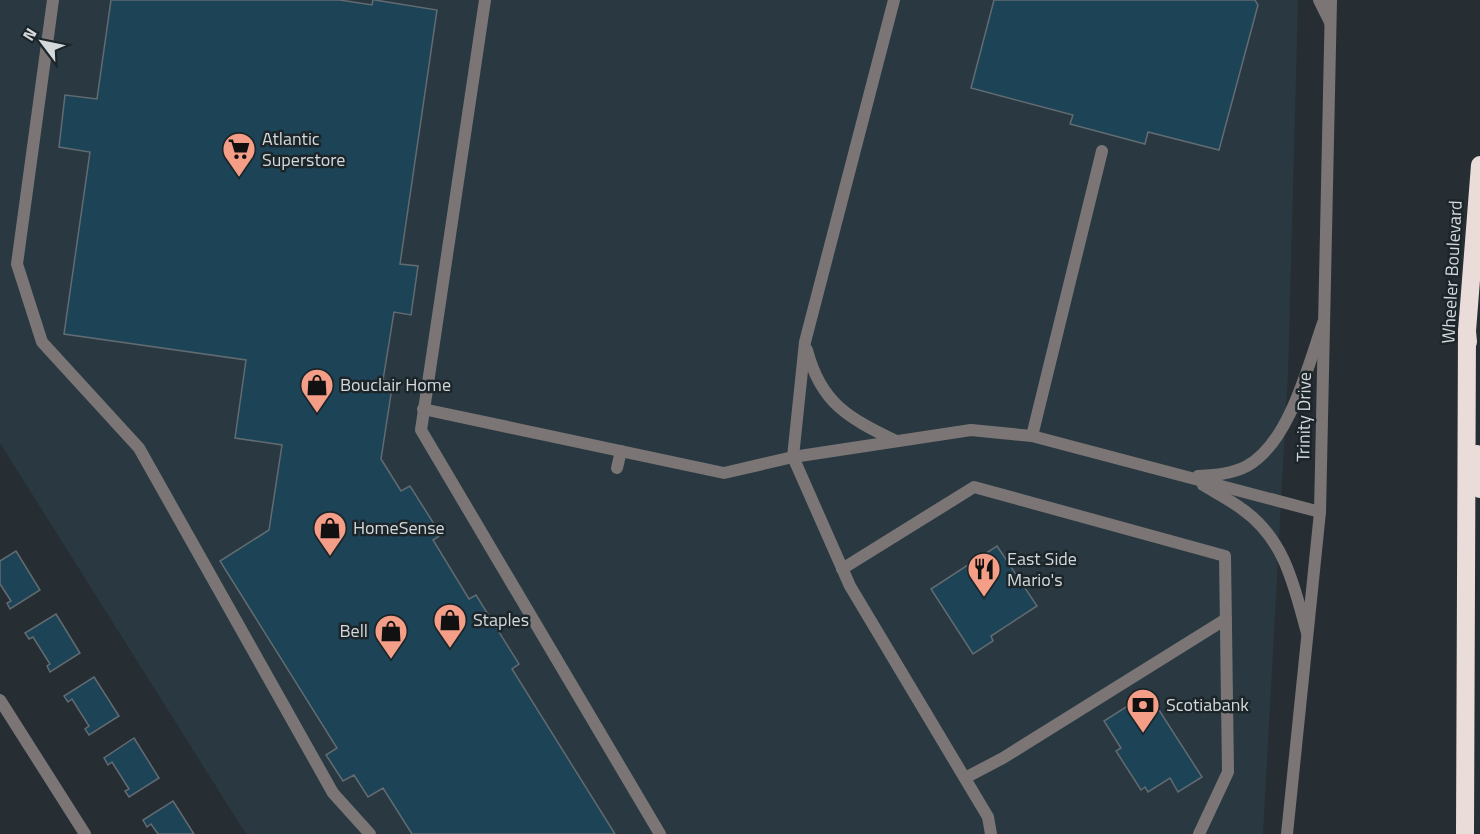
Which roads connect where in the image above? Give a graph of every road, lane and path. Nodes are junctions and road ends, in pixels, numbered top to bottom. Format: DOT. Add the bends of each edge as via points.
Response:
graph roads {
  1 [pos="53,0"];
  2 [pos="485,0"];
  3 [pos="894,0"];
  4 [pos="1318,0"];
  5 [pos="1331,0"];
  6 [pos="1330,22"];
  7 [pos="1102,151"];
  8 [pos="1480,165"];
  9 [pos="1324,319"];
  10 [pos="1467,331"];
  11 [pos="805,342"];
  12 [pos="423,409"];
  13 [pos="1032,436"];
  14 [pos="896,441"];
  15 [pos="621,451"];
  16 [pos="793,457"];
  17 [pos="617,468"];
  18 [pos="1189,477"];
  19 [pos="1480,489"];
  20 [pos="1320,512"];
  21 [pos="842,569"];
  22 [pos="1226,619"];
  23 [pos="1307,633"];
  24 [pos="0,700"];
  25 [pos="965,778"];
  26 [pos="85,834"];
  27 [pos="370,834"];
  28 [pos="660,834"];
  29 [pos="991,834"];
  30 [pos="1199,834"];
  31 [pos="1287,834"];
  32 [pos="1466,834"];
  1 -- 27 [label="street" via="17,264 42,342 139,448 333,793"];
  2 -- 12 [label="street"];
  3 -- 11 [label="street"];
  4 -- 6 [label="street"];
  5 -- 6 [label="street, Trinity Drive"];
  6 -- 9 [label="street, Trinity Drive"];
  7 -- 13 [label="street"];
  8 -- 10 [label="highway, Wheeler Boulevard"];
  9 -- 18 [label="street" via="1300,391 1275,440 1262,456 1245,467 1221,474"];
  9 -- 20 [label="street, Trinity Drive"];
  10 -- 19 [label="highway, Wheeler Boulevard"];
  10 -- 32 [label="highway"];
  11 -- 14 [label="street" via="812,368 836,405 859,423"];
  11 -- 16 [label="street"];
  12 -- 15 [label="street"];
  12 -- 28 [label="street" via="421,430"];
  13 -- 14 [label="street" via="971,430"];
  13 -- 18 [label="street"];
  14 -- 16 [label="street"];
  15 -- 16 [label="street" via="724,473"];
  15 -- 17 [label="street"];
  16 -- 21 [label="street"];
  18 -- 20 [label="street"];
  18 -- 23 [label="street" via="1244,509 1265,529 1284,556"];
  20 -- 23 [label="street, Trinity Drive"];
  21 -- 22 [label="street" via="974,487 1225,556"];
  21 -- 25 [label="street"];
  22 -- 25 [label="street"];
  22 -- 30 [label="street" via="1228,772"];
  23 -- 31 [label="street, Trinity Drive"];
  24 -- 26 [label="street"];
  25 -- 29 [label="street" via="988,817"];
}
